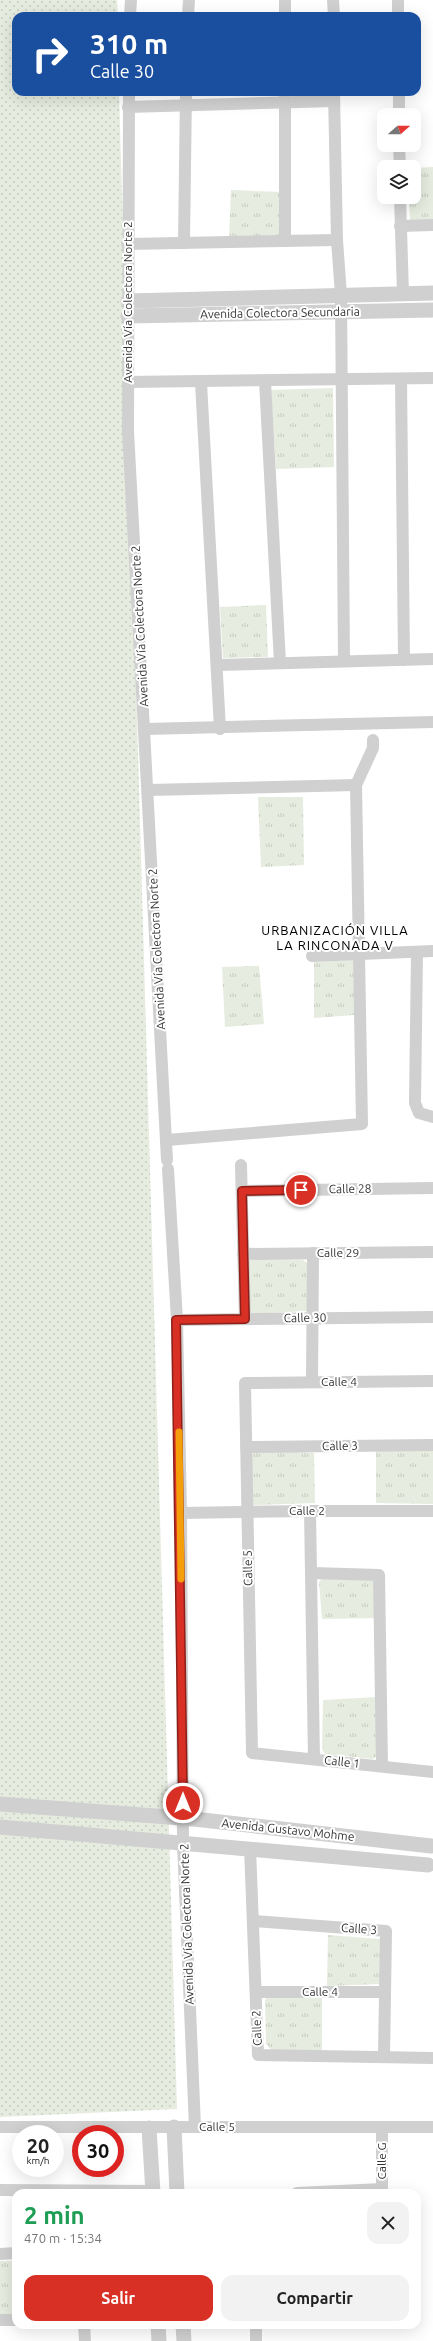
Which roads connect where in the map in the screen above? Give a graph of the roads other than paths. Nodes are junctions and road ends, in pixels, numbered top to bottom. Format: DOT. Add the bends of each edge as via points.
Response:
graph roads {
  1 [pos="131,0"];
  2 [pos="189,0"];
  3 [pos="285,0"];
  4 [pos="334,0"];
  5 [pos="398,0"];
  6 [pos="130,12"];
  7 [pos="188,12"];
  8 [pos="285,12"];
  9 [pos="334,12"];
  10 [pos="398,12"];
  11 [pos="129,96"];
  12 [pos="186,96"];
  13 [pos="399,96"];
  14 [pos="334,97"];
  15 [pos="285,98"];
  16 [pos="128,107"];
  17 [pos="186,107"];
  18 [pos="399,108"];
  19 [pos="400,204"];
  20 [pos="400,226"];
  21 [pos="433,226"];
  22 [pos="337,240"];
  23 [pos="285,241"];
  24 [pos="184,243"];
  25 [pos="127,244"];
  26 [pos="433,293"];
  27 [pos="403,294"];
  28 [pos="341,295"];
  29 [pos="128,300"];
  30 [pos="433,310"];
  31 [pos="341,312"];
  32 [pos="128,316"];
  33 [pos="433,378"];
  34 [pos="401,379"];
  35 [pos="341,380"];
  36 [pos="265,381"];
  37 [pos="128,382"];
  38 [pos="201,383"];
  39 [pos="433,659"];
  40 [pos="344,660"];
  41 [pos="404,660"];
  42 [pos="280,663"];
  43 [pos="217,665"];
  44 [pos="433,722"];
  45 [pos="146,729"];
  46 [pos="220,729"];
  47 [pos="373,740"];
  48 [pos="356,785"];
  49 [pos="149,790"];
  50 [pos="433,951"];
  51 [pos="417,952"];
  52 [pos="359,955"];
  53 [pos="312,956"];
  54 [pos="433,1117"];
  55 [pos="167,1140"];
  56 [pos="241,1165"];
  57 [pos="433,1188"];
  58 [pos="242,1191"];
  59 [pos="433,1252"];
  60 [pos="313,1253"];
  61 [pos="243,1254"];
  62 [pos="313,1318"];
  63 [pos="433,1318"];
  64 [pos="245,1319"];
  65 [pos="176,1320"];
  66 [pos="433,1381"];
  67 [pos="312,1382"];
  68 [pos="245,1383"];
  69 [pos="433,1445"];
  70 [pos="246,1447"];
  71 [pos="310,1510"];
  72 [pos="433,1511"];
  73 [pos="247,1512"];
  74 [pos="181,1513"];
  75 [pos="312,1574"];
  76 [pos="252,1753"];
  77 [pos="314,1759"];
  78 [pos="382,1766"];
  79 [pos="433,1772"];
  80 [pos="0,1804"];
  81 [pos="184,1818"];
  82 [pos="0,1827"];
  83 [pos="184,1844"];
  84 [pos="432,1846"];
  85 [pos="250,1848"];
  86 [pos="431,1867"];
  87 [pos="254,1921"];
  88 [pos="256,1992"];
  89 [pos="385,1992"];
  90 [pos="384,2057"];
  91 [pos="433,2058"];
  92 [pos="0,2127"];
  93 [pos="174,2127"];
  94 [pos="195,2127"];
  95 [pos="433,2127"];
  96 [pos="150,2128"];
  97 [pos="382,2128"];
  98 [pos="153,2189"];
  99 [pos="177,2189"];
  100 [pos="382,2189"];
  101 [pos="0,2190"];
  102 [pos="12,2190"];
  103 [pos="12,2253"];
  104 [pos="0,2254"];
  105 [pos="0,2320"];
  106 [pos="12,2320"];
  107 [pos="84,2329"];
  108 [pos="158,2329"];
  109 [pos="183,2329"];
  110 [pos="256,2329"];
  111 [pos="85,2341"];
  112 [pos="159,2341"];
  113 [pos="184,2341"];
  114 [pos="256,2341"];
  1 -- 6 [label="street"];
  2 -- 7 [label="street"];
  3 -- 8 [label="street"];
  4 -- 9 [label="street"];
  5 -- 10 [label="street"];
  11 -- 16 [label="street, Avenida Vía Colectora Norte 2"];
  12 -- 17 [label="street"];
  13 -- 18 [label="street"];
  14 -- 15 [label="street"];
  14 -- 22 [label="street"];
  15 -- 17 [label="street"];
  15 -- 23 [label="street"];
  16 -- 17 [label="street"];
  16 -- 25 [label="street, Avenida Vía Colectora Norte 2"];
  17 -- 24 [label="street"];
  19 -- 20 [label="street"];
  20 -- 21 [label="street"];
  20 -- 27 [label="street"];
  22 -- 23 [label="street"];
  22 -- 28 [label="street"];
  23 -- 24 [label="street"];
  24 -- 25 [label="street"];
  25 -- 29 [label="street, Avenida Vía Colectora Norte 2"];
  26 -- 27 [label="street, Avenida Colectora Secundaria"];
  27 -- 28 [label="street, Avenida Colectora Secundaria"];
  28 -- 29 [label="street, Avenida Colectora Secundaria"];
  28 -- 31 [label="street"];
  29 -- 32 [label="street, Avenida Vía Colectora Norte 2"];
  30 -- 31 [label="street, Avenida Colectora Secundaria"];
  31 -- 32 [label="street, Avenida Colectora Secundaria"];
  31 -- 35 [label="street"];
  32 -- 37 [label="street, Avenida Vía Colectora Norte 2"];
  33 -- 34 [label="street"];
  34 -- 35 [label="street"];
  34 -- 41 [label="street"];
  35 -- 36 [label="street"];
  35 -- 40 [label="street"];
  36 -- 38 [label="street"];
  36 -- 42 [label="street"];
  37 -- 38 [label="street"];
  37 -- 45 [label="street, Avenida Vía Colectora Norte 2" via="128,430"];
  38 -- 43 [label="street"];
  39 -- 41 [label="street"];
  40 -- 41 [label="street"];
  40 -- 42 [label="street"];
  42 -- 43 [label="street"];
  43 -- 46 [label="street"];
  44 -- 46 [label="street"];
  45 -- 46 [label="street"];
  45 -- 49 [label="street, Avenida Vía Colectora Norte 2"];
  47 -- 48 [label="street" via="374,748"];
  48 -- 49 [label="street"];
  48 -- 52 [label="street"];
  49 -- 55 [label="street, Avenida Vía Colectora Norte 2"];
  50 -- 51 [label="street"];
  51 -- 52 [label="street"];
  51 -- 54 [label="street" via="415,1102 419,1113"];
  52 -- 53 [label="street"];
  52 -- 55 [label="street" via="362,1124"];
  55 -- 65 [label="street, Avenida Vía Colectora Norte 2"];
  56 -- 58 [label="street"];
  57 -- 58 [label="street, Calle 28"];
  58 -- 61 [label="street"];
  59 -- 60 [label="street, Calle 29"];
  60 -- 61 [label="street, Calle 29"];
  60 -- 62 [label="street"];
  61 -- 64 [label="street"];
  62 -- 63 [label="street, Calle 30"];
  62 -- 64 [label="street, Calle 30"];
  62 -- 67 [label="street"];
  64 -- 65 [label="street, Calle 30"];
  65 -- 74 [label="street, Avenida Vía Colectora Norte 2"];
  66 -- 67 [label="street, Calle 4"];
  67 -- 68 [label="street, Calle 4"];
  68 -- 70 [label="street, Calle 5"];
  69 -- 70 [label="street, Calle 3"];
  70 -- 73 [label="street, Calle 5"];
  71 -- 72 [label="street, Calle 2"];
  71 -- 73 [label="street, Calle 2"];
  71 -- 75 [label="street"];
  73 -- 74 [label="street, Calle 2"];
  73 -- 76 [label="street, Calle 5"];
  74 -- 81 [label="street, Avenida Vía Colectora Norte 2"];
  75 -- 77 [label="street"];
  75 -- 78 [label="street" via="379,1575"];
  76 -- 77 [label="street, Calle 1"];
  77 -- 78 [label="street, Calle 1"];
  78 -- 79 [label="street, Calle 1"];
  80 -- 81 [label="street, Avenida Gustavo Mohme"];
  81 -- 83 [label="street, Avenida Vía Colectora Norte 2"];
  81 -- 84 [label="street, Avenida Gustavo Mohme"];
  82 -- 83 [label="street, Avenida Gustavo Mohme"];
  83 -- 85 [label="street, Avenida Gustavo Mohme"];
  83 -- 94 [label="street, Avenida Vía Colectora Norte 2"];
  84 -- 86 [label="street" via="428,1852"];
  85 -- 86 [label="street, Avenida Gustavo Mohme"];
  85 -- 87 [label="street, Calle 2"];
  87 -- 88 [label="street, Calle 2"];
  87 -- 89 [label="street, Calle 3" via="386,1931"];
  88 -- 89 [label="street, Calle 4"];
  88 -- 90 [label="street, Calle 2" via="258,2055"];
  89 -- 90 [label="street, Calle 3"];
  90 -- 91 [label="street, Calle 2"];
  92 -- 96 [label="street, Calle 5"];
  93 -- 94 [label="street, Calle 5"];
  93 -- 96 [label="street, Calle 5"];
  93 -- 99 [label="street"];
  94 -- 97 [label="street, Calle 5"];
  95 -- 97 [label="street, Calle 5"];
  96 -- 98 [label="street"];
  97 -- 100 [label="street, Calle G"];
  101 -- 102 [label="street"];
  103 -- 104 [label="street"];
  105 -- 106 [label="street"];
  107 -- 111 [label="street"];
  108 -- 112 [label="street"];
  109 -- 113 [label="street"];
  110 -- 114 [label="street"];
}
